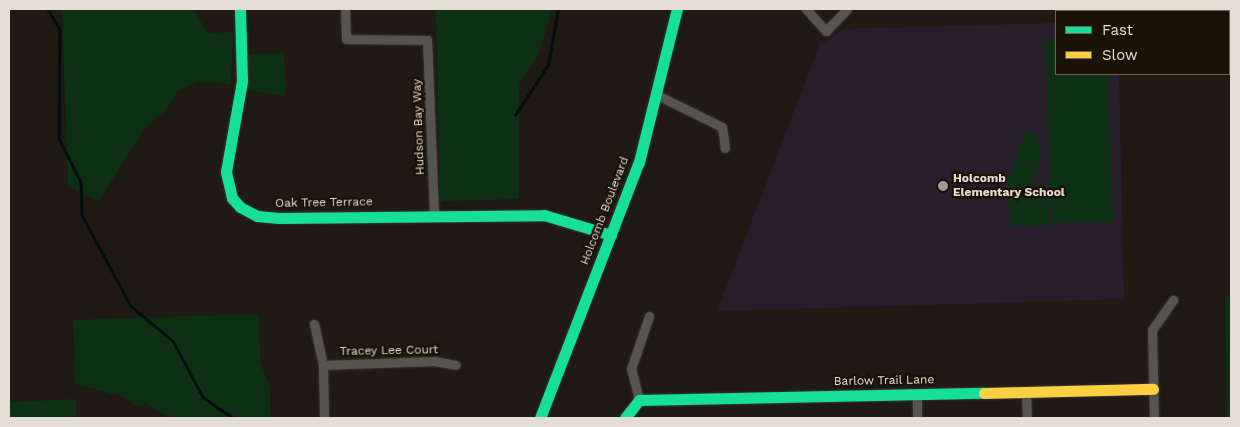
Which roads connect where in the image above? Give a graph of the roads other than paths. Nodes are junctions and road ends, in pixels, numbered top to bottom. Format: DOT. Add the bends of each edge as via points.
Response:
graph roads {
  1 [pos="240,9"];
  2 [pos="346,9"];
  3 [pos="677,9"];
  4 [pos="806,9"];
  5 [pos="847,9"];
  6 [pos="657,95"];
  7 [pos="725,148"];
  8 [pos="434,213"];
  9 [pos="611,236"];
  10 [pos="1174,300"];
  11 [pos="649,316"];
  12 [pos="314,324"];
  13 [pos="323,365"];
  14 [pos="456,365"];
  15 [pos="1153,389"];
  16 [pos="1026,392"];
  17 [pos="916,394"];
  18 [pos="639,400"];
  19 [pos="324,418"];
  20 [pos="540,418"];
  21 [pos="625,418"];
  22 [pos="917,418"];
  23 [pos="1027,418"];
  24 [pos="1154,418"];
  1 -- 8 [label="street, Oak Tree Terrace" via="242,81 226,172 232,198 240,207 279,218"];
  2 -- 8 [label="street, Hudson Bay Way" via="346,39 427,40"];
  3 -- 6 [label="street, Holcomb Boulevard"];
  4 -- 5 [label="street" via="826,31"];
  6 -- 7 [label="street" via="722,127"];
  6 -- 9 [label="street, Holcomb Boulevard" via="639,162"];
  8 -- 9 [label="street, Oak Tree Terrace" via="544,215"];
  9 -- 20 [label="street, Holcomb Boulevard"];
  10 -- 15 [label="street" via="1152,330"];
  11 -- 18 [label="street" via="631,369"];
  12 -- 13 [label="street"];
  13 -- 14 [label="street, Tracey Lee Court" via="434,361"];
  13 -- 19 [label="street"];
  15 -- 16 [label="street, Barlow Trail Lane"];
  15 -- 24 [label="street"];
  16 -- 17 [label="street, Barlow Trail Lane"];
  16 -- 23 [label="street"];
  17 -- 18 [label="street, Barlow Trail Lane"];
  17 -- 22 [label="street"];
  18 -- 21 [label="street"];
}
